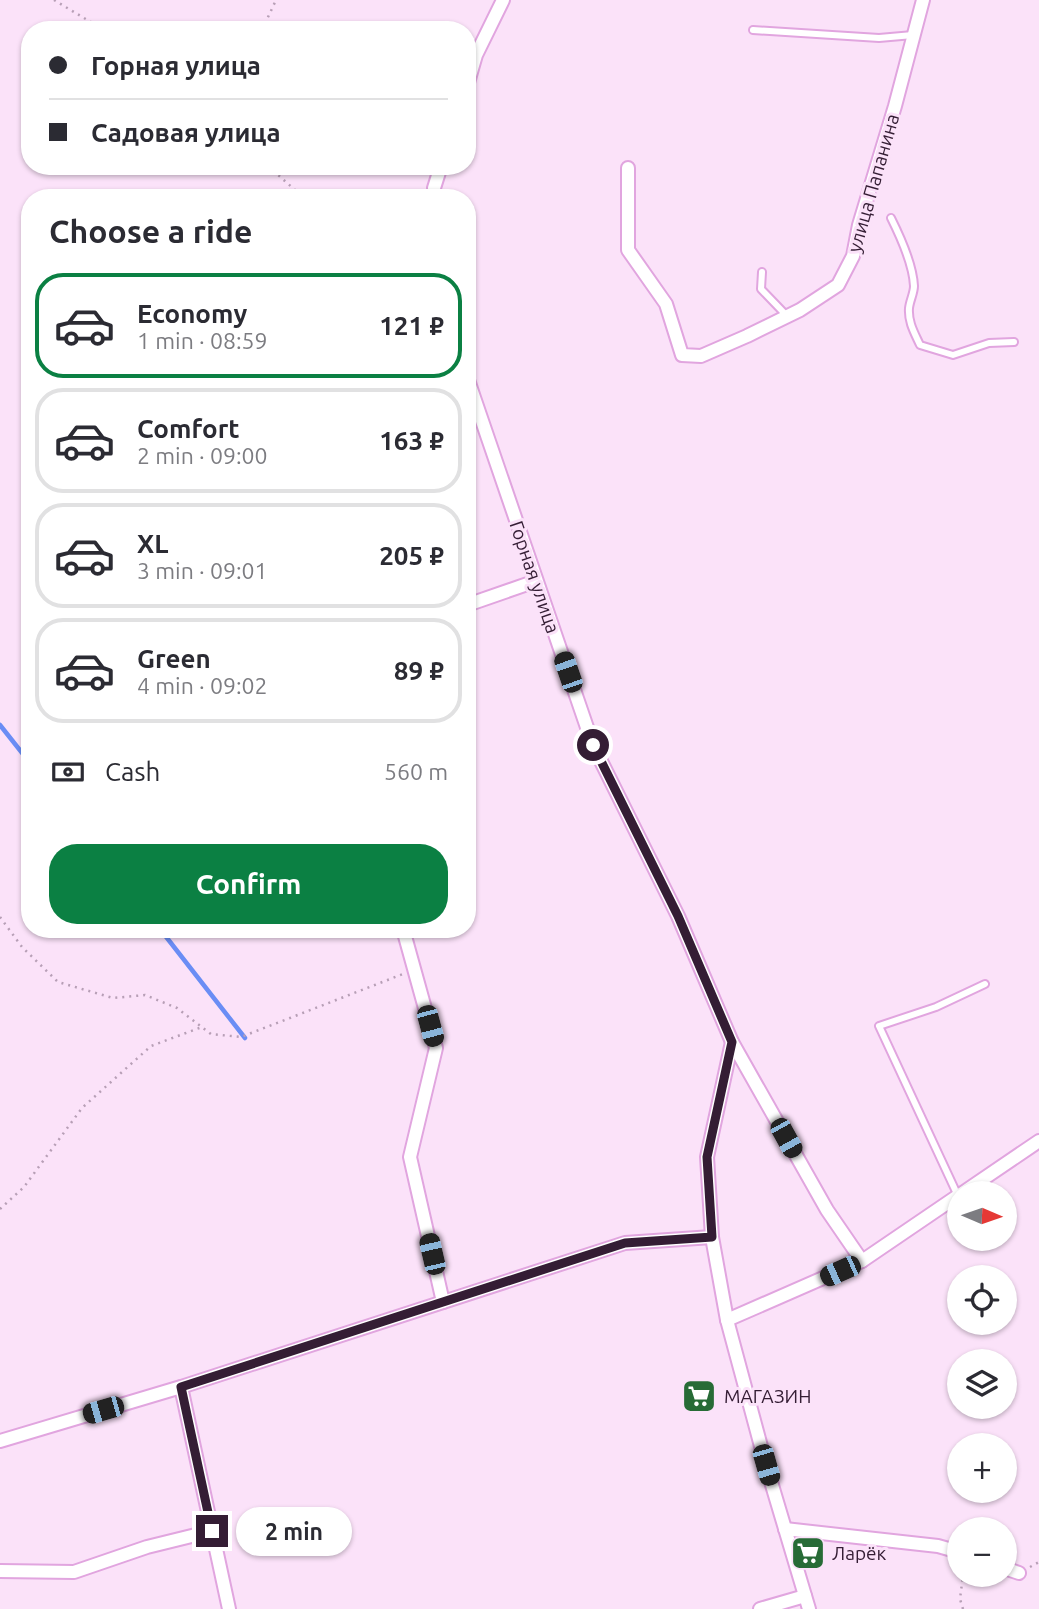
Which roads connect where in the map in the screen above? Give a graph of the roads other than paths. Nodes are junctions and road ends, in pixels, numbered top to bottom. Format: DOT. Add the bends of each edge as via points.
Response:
graph roads {
  1 [pos="503,0"];
  2 [pos="923,0"];
  3 [pos="753,30"];
  4 [pos="913,35"];
  5 [pos="476,58"];
  6 [pos="628,168"];
  7 [pos="891,218"];
  8 [pos="762,272"];
  9 [pos="787,316"];
  10 [pos="1014,342"];
  11 [pos="476,404"];
  12 [pos="536,581"];
  13 [pos="476,602"];
  14 [pos="405,938"];
  15 [pos="985,984"];
  16 [pos="732,1042"];
  17 [pos="1039,1141"];
  18 [pos="952,1181"];
  19 [pos="980,1181"];
  20 [pos="947,1203"];
  21 [pos="712,1237"];
  22 [pos="862,1261"];
  23 [pos="443,1302"];
  24 [pos="727,1320"];
  25 [pos="181,1387"];
  26 [pos="0,1441"];
  27 [pos="785,1529"];
  28 [pos="212,1531"];
  29 [pos="947,1549"];
  30 [pos="0,1571"];
  31 [pos="807,1603"];
  32 [pos="229,1609"];
  33 [pos="760,1609"];
  1 -- 5 [label="street"];
  2 -- 4 [label="street, улица Папанина"];
  3 -- 4 [label="lane" via="879,38"];
  4 -- 9 [label="street, улица Папанина" via="853,256 838,285"];
  6 -- 9 [label="street, улица Папанина" via="628,250 666,304 681,355 701,356"];
  7 -- 10 [label="lane" via="909,258 914,288 909,322 920,345 953,355 989,343"];
  8 -- 9 [label="lane" via="761,289"];
  11 -- 12 [label="street, Горная улица"];
  12 -- 13 [label="street"];
  12 -- 16 [label="street, Горная улица" via="593,745 678,916"];
  14 -- 23 [label="street" via="436,1048 410,1157"];
  15 -- 18 [label="lane" via="879,1026"];
  16 -- 21 [label="street" via="707,1157"];
  16 -- 22 [label="street, Горная улица" via="827,1210"];
  17 -- 19 [label="street"];
  20 -- 22 [label="street"];
  21 -- 23 [label="street" via="625,1243"];
  21 -- 24 [label="street"];
  22 -- 24 [label="street"];
  23 -- 25 [label="street"];
  24 -- 27 [label="street"];
  25 -- 26 [label="street"];
  25 -- 28 [label="street"];
  27 -- 29 [label="street"];
  27 -- 31 [label="street"];
  28 -- 30 [label="street" via="147,1547 74,1573"];
  28 -- 32 [label="street"];
  31 -- 33 [label="street"];
}
